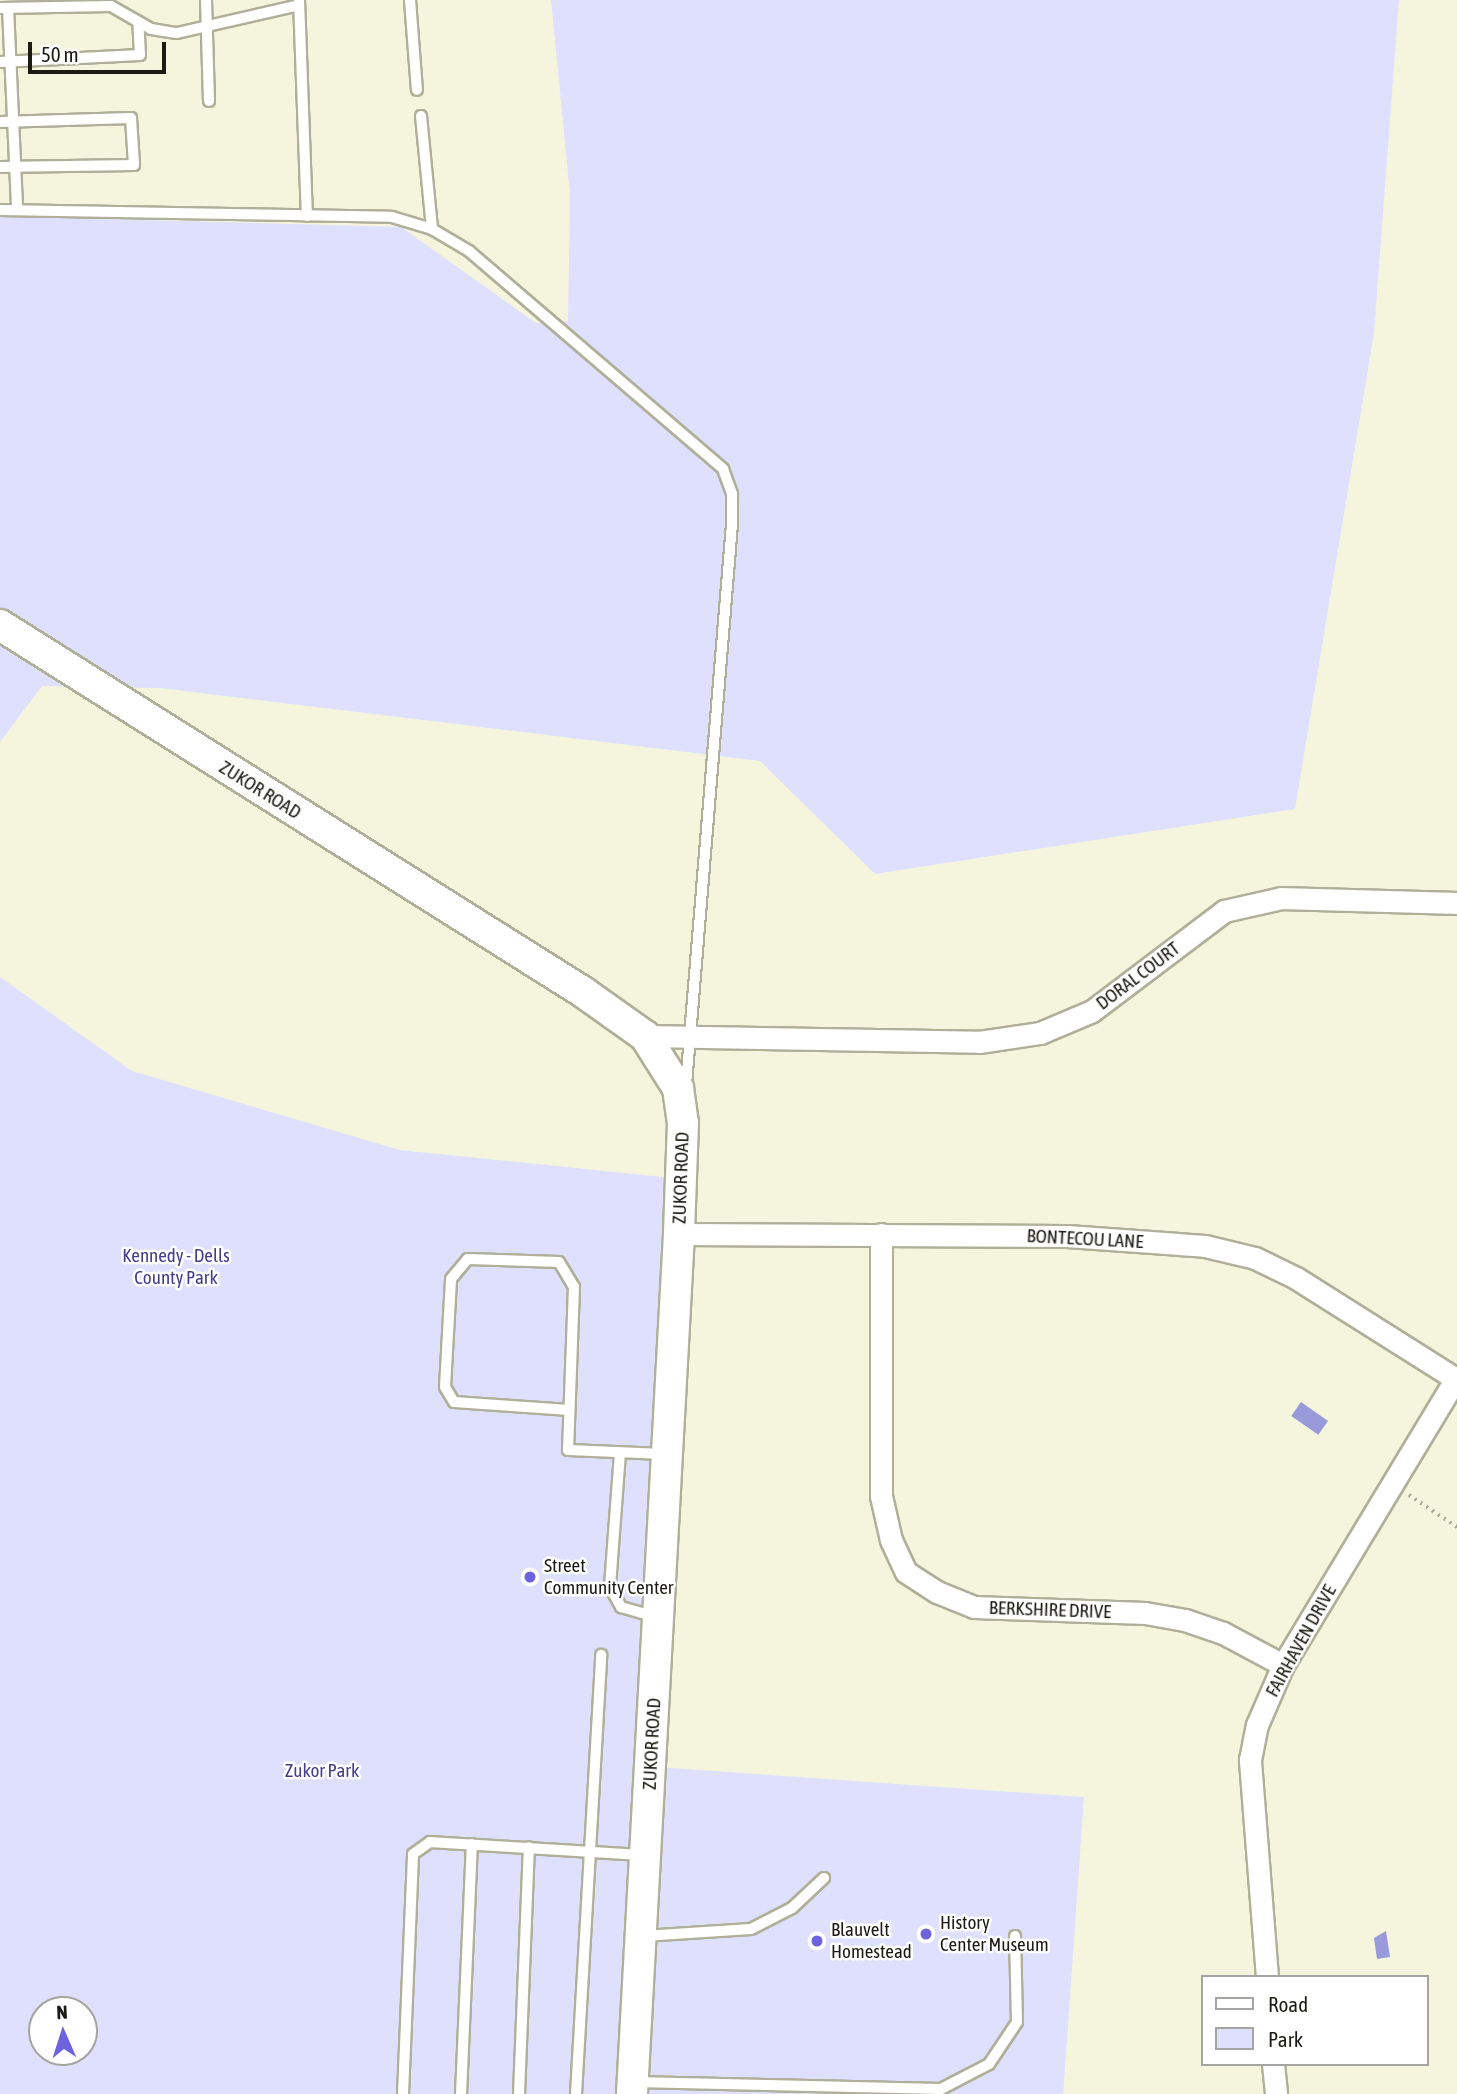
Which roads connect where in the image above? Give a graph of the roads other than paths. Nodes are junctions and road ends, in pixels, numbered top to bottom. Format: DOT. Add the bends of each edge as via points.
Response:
graph roads {
  1 [pos="206,0"];
  2 [pos="410,0"];
  3 [pos="299,2"];
  4 [pos="73,3"];
  5 [pos="4,8"];
  6 [pos="138,22"];
  7 [pos="206,28"];
  8 [pos="5,62"];
  9 [pos="417,90"];
  10 [pos="209,101"];
  11 [pos="421,116"];
  12 [pos="0,122"];
  13 [pos="13,122"];
  14 [pos="0,167"];
  15 [pos="14,167"];
  16 [pos="0,210"];
  17 [pos="17,210"];
  18 [pos="307,216"];
  19 [pos="432,229"];
  20 [pos="0,625"];
  21 [pos="1457,903"];
  22 [pos="645,1036"];
  23 [pos="689,1038"];
  24 [pos="683,1123"];
  25 [pos="679,1234"];
  26 [pos="881,1234"];
  27 [pos="1457,1378"];
  28 [pos="569,1410"];
  29 [pos="620,1453"];
  30 [pos="667,1454"];
  31 [pos="657,1618"];
  32 [pos="601,1655"];
  33 [pos="1283,1665"];
  34 [pos="472,1844"];
  35 [pos="529,1847"];
  36 [pos="589,1851"];
  37 [pos="647,1855"];
  38 [pos="824,1878"];
  39 [pos="643,1936"];
  40 [pos="1015,1936"];
  41 [pos="1266,1975"];
  42 [pos="1273,2066"];
  43 [pos="632,2088"];
  44 [pos="403,2094"];
  45 [pos="461,2094"];
  46 [pos="519,2094"];
  47 [pos="576,2094"];
  48 [pos="1276,2094"];
  1 -- 7 [label="lane"];
  2 -- 9 [label="lane"];
  3 -- 7 [label="lane"];
  3 -- 18 [label="lane"];
  4 -- 5 [label="lane"];
  4 -- 6 [label="lane" via="111,6"];
  5 -- 8 [label="lane"];
  6 -- 7 [label="lane" via="177,33"];
  6 -- 8 [label="lane" via="140,55"];
  7 -- 10 [label="lane"];
  8 -- 13 [label="lane"];
  11 -- 19 [label="lane"];
  12 -- 13 [label="lane"];
  13 -- 15 [label="lane"];
  13 -- 15 [label="lane" via="131,118 134,165"];
  14 -- 15 [label="lane"];
  15 -- 17 [label="lane"];
  16 -- 17 [label="lane"];
  17 -- 18 [label="lane"];
  18 -- 19 [label="lane" via="392,218"];
  19 -- 23 [label="lane" via="469,251 699,444 723,469 732,494"];
  20 -- 22 [label="street, ZUKOR ROAD" via="583,992"];
  21 -- 23 [label="street, DORAL COURT" via="1281,898 1224,911 1092,1011 1040,1033 979,1042"];
  22 -- 23 [label="street, DORAL COURT"];
  22 -- 24 [label="street, ZUKOR ROAD" via="678,1088"];
  23 -- 24 [label="lane"];
  24 -- 25 [label="street, ZUKOR ROAD"];
  25 -- 26 [label="street, BONTECOU LANE"];
  25 -- 30 [label="street, ZUKOR ROAD"];
  26 -- 27 [label="street, BONTECOU LANE" via="1067,1236 1205,1246 1255,1258 1296,1278"];
  26 -- 33 [label="street, BERKSHIRE DRIVE" via="881,1496 891,1540 906,1572 937,1592 974,1607 1145,1613 1185,1620 1223,1633"];
  27 -- 33 [label="street, FAIRHAVEN DRIVE"];
  28 -- 28 [label="lane" via="574,1287 559,1262 468,1259 451,1279 445,1387 454,1402"];
  28 -- 29 [label="lane" via="568,1450"];
  29 -- 30 [label="lane"];
  29 -- 31 [label="lane" via="610,1587 621,1607"];
  30 -- 31 [label="street, ZUKOR ROAD"];
  31 -- 37 [label="street, ZUKOR ROAD"];
  32 -- 36 [label="lane"];
  33 -- 41 [label="street, FAIRHAVEN DRIVE" via="1257,1725 1251,1760"];
  34 -- 35 [label="lane"];
  34 -- 44 [label="lane" via="430,1842 412,1854"];
  34 -- 45 [label="lane"];
  35 -- 36 [label="lane"];
  35 -- 46 [label="lane"];
  36 -- 37 [label="lane"];
  36 -- 47 [label="lane"];
  37 -- 39 [label="street, ZUKOR ROAD"];
  38 -- 39 [label="lane" via="792,1908 751,1929"];
  39 -- 43 [label="street, ZUKOR ROAD"];
  40 -- 43 [label="lane" via="1017,2022 989,2064 941,2089"];
  42 -- 48 [label="street"];
}
